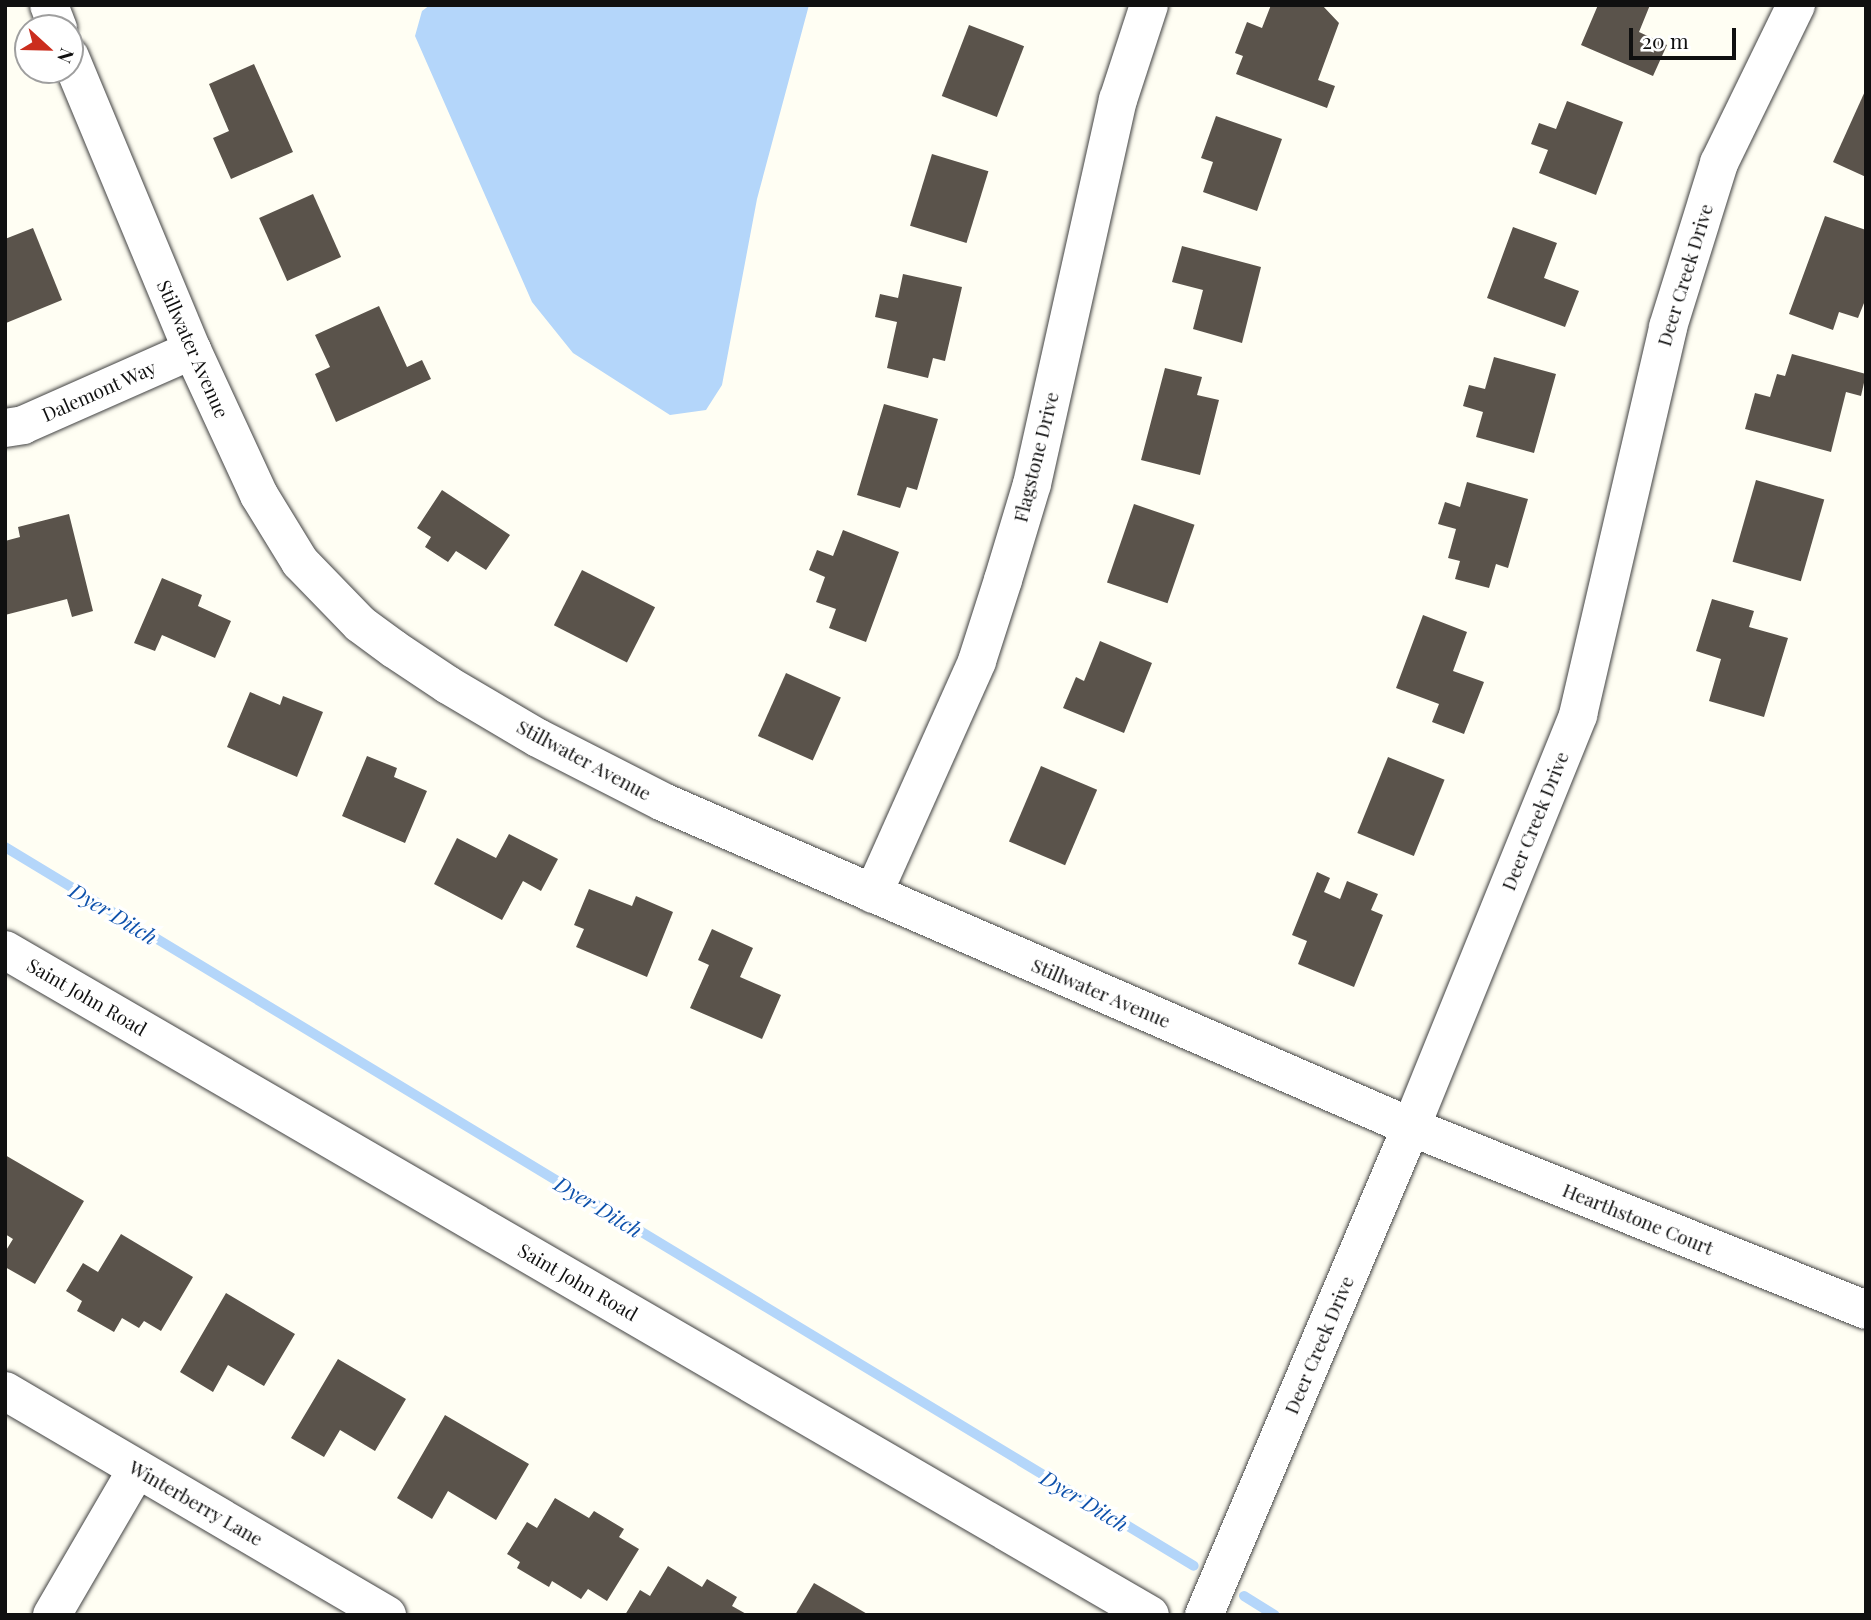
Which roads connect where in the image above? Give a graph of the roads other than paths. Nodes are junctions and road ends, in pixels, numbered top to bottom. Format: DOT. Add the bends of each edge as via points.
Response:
graph roads {
  1 [pos="1149,5"];
  2 [pos="1796,5"];
  3 [pos="81,84"];
  4 [pos="192,350"];
  5 [pos="5,428"];
  6 [pos="873,894"];
  7 [pos="5,950"];
  8 [pos="1411,1127"];
  9 [pos="1866,1310"];
  10 [pos="5,1391"];
  11 [pos="137,1469"];
  12 [pos="52,1615"];
  13 [pos="387,1615"];
  14 [pos="1150,1615"];
  15 [pos="1204,1615"];
  1 -- 6 [label="street, Flagstone Drive" via="1118,100 1032,484 1003,580 976,661"];
  2 -- 8 [label="street, Deer Creek Drive" via="1719,163 1676,302 1578,715"];
  3 -- 4 [label="street, Stillwater Avenue"];
  4 -- 5 [label="street, Dalemont Way" via="23,425"];
  4 -- 6 [label="street, Stillwater Avenue" via="259,495 300,562 360,624 448,685 538,738 663,802"];
  6 -- 8 [label="street, Stillwater Avenue"];
  7 -- 14 [label="street, Saint John Road"];
  8 -- 9 [label="street, Hearthstone Court"];
  8 -- 15 [label="street, Deer Creek Drive"];
  10 -- 11 [label="street, Winterberry Lane"];
  11 -- 12 [label="street"];
  11 -- 13 [label="street, Winterberry Lane"];
}
